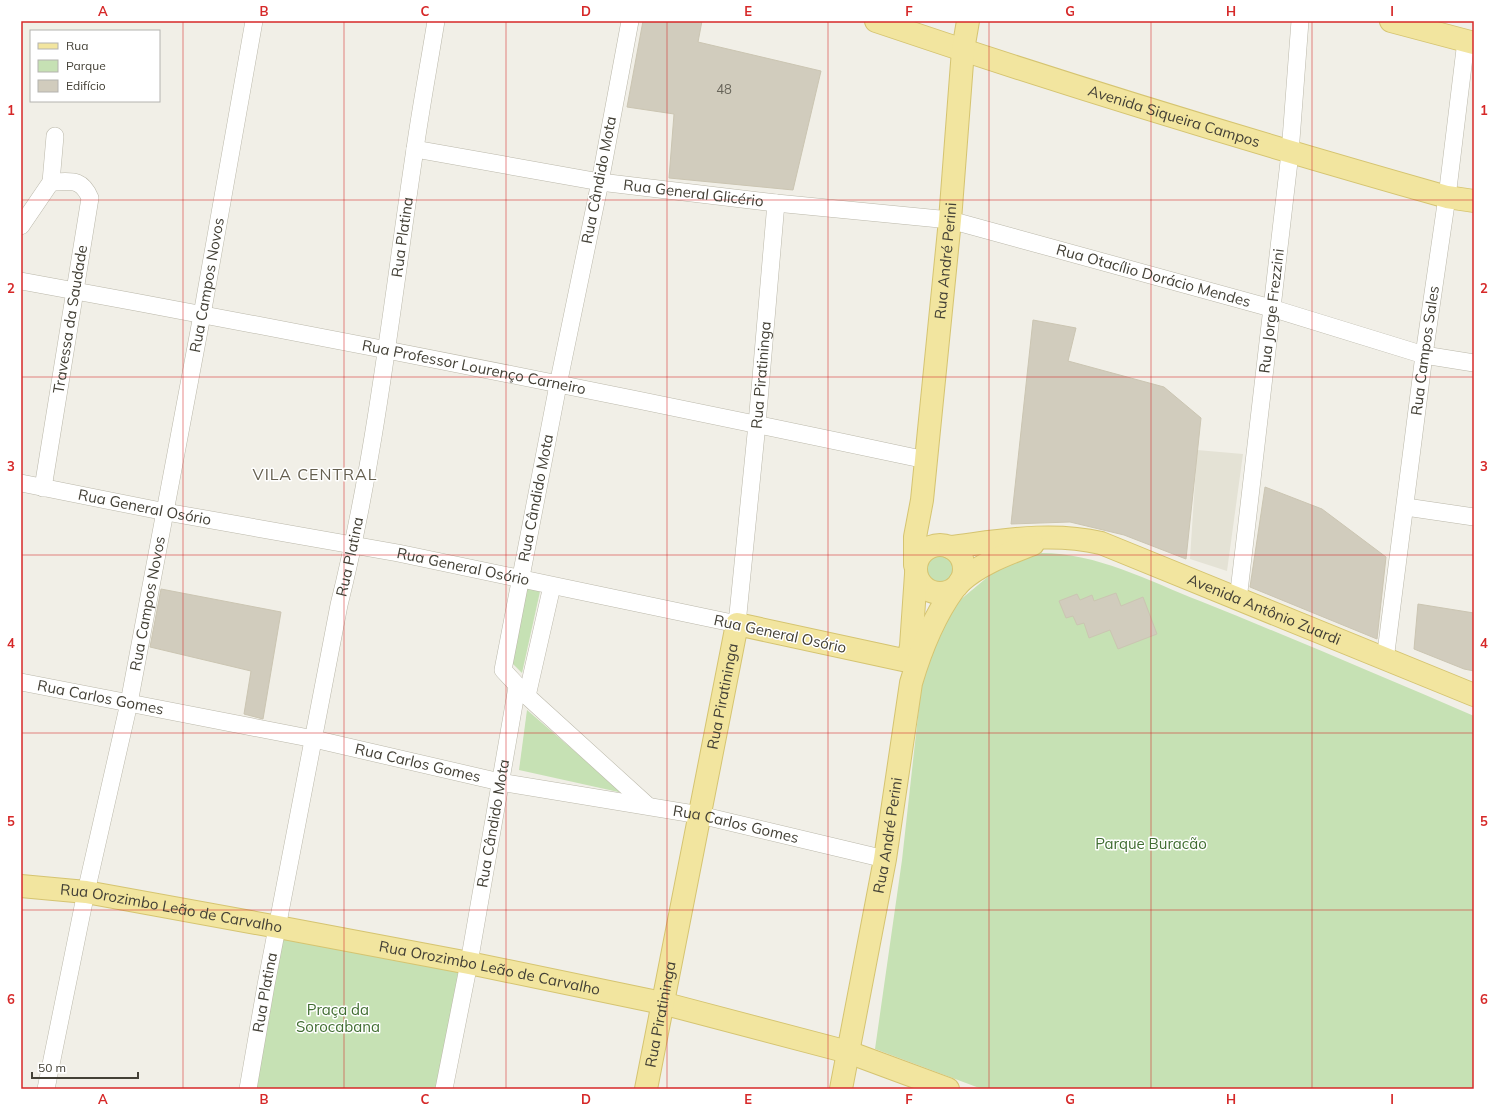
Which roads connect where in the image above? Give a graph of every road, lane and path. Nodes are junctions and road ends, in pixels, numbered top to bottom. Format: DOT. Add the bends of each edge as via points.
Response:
graph roads {
  1 [pos="254,21"];
  2 [pos="436,21"];
  3 [pos="630,21"];
  4 [pos="876,21"];
  5 [pos="968,21"];
  6 [pos="1300,21"];
  7 [pos="1391,21"];
  8 [pos="1470,42"];
  9 [pos="963,50"];
  10 [pos="55,136"];
  11 [pos="415,149"];
  12 [pos="1290,153"];
  13 [pos="51,182"];
  14 [pos="600,182"];
  15 [pos="1448,197"];
  16 [pos="1474,201"];
  17 [pos="776,203"];
  18 [pos="950,220"];
  19 [pos="21,226"];
  20 [pos="21,281"];
  21 [pos="76,291"];
  22 [pos="1271,308"];
  23 [pos="202,315"];
  24 [pos="387,351"];
  25 [pos="1424,355"];
  26 [pos="1474,363"];
  27 [pos="558,385"];
  28 [pos="757,424"];
  29 [pos="926,460"];
  30 [pos="21,484"];
  31 [pos="43,488"];
  32 [pos="922,500"];
  33 [pos="1406,507"];
  34 [pos="166,512"];
  35 [pos="1474,517"];
  36 [pos="1051,537"];
  37 [pos="354,546"];
  38 [pos="947,546"];
  39 [pos="916,570"];
  40 [pos="521,580"];
  41 [pos="957,585"];
  42 [pos="552,586"];
  43 [pos="1238,600"];
  44 [pos="737,624"];
  45 [pos="903,660"];
  46 [pos="1385,660"];
  47 [pos="21,682"];
  48 [pos="522,692"];
  49 [pos="1474,695"];
  50 [pos="129,703"];
  51 [pos="314,738"];
  52 [pos="500,782"];
  53 [pos="647,805"];
  54 [pos="700,815"];
  55 [pos="886,859"];
  56 [pos="21,886"];
  57 [pos="86,892"];
  58 [pos="278,927"];
  59 [pos="469,963"];
  60 [pos="662,1003"];
  61 [pos="848,1052"];
  62 [pos="46,1089"];
  63 [pos="248,1089"];
  64 [pos="444,1089"];
  65 [pos="646,1089"];
  66 [pos="841,1089"];
  67 [pos="948,1089"];
  1 -- 23 [label="street, Rua Campos Novos"];
  2 -- 11 [label="street, Rua Platina"];
  3 -- 14 [label="street, Rua Cândido Mota"];
  4 -- 9 [label="main road, Avenida Siqueira Campos"];
  5 -- 9 [label="main road, Rua André Perini"];
  6 -- 12 [label="street, Rua Jorge Frezzini"];
  7 -- 8 [label="main road"];
  8 -- 15 [label="street, Rua Campos Sales"];
  9 -- 12 [label="main road, Avenida Siqueira Campos"];
  9 -- 18 [label="main road, Rua André Perini"];
  10 -- 13 [label="street"];
  11 -- 14 [label="street, Rua General Glicério"];
  11 -- 24 [label="street, Rua Platina"];
  12 -- 15 [label="main road, Avenida Siqueira Campos"];
  12 -- 22 [label="street, Rua Jorge Frezzini"];
  13 -- 19 [label="street"];
  13 -- 21 [label="street, Travessa da Saudade" via="78,182 86,188 90,198"];
  14 -- 17 [label="street, Rua General Glicério"];
  14 -- 27 [label="street, Rua Cândido Mota"];
  15 -- 16 [label="main road, Avenida Siqueira Campos"];
  15 -- 25 [label="street, Rua Campos Sales"];
  17 -- 18 [label="street, Rua General Glicério"];
  17 -- 28 [label="street, Rua Piratininga"];
  18 -- 22 [label="street, Rua Otacílio Dorácio Mendes"];
  18 -- 29 [label="main road, Rua André Perini"];
  20 -- 21 [label="street, Rua Professor Lourenço Carneiro"];
  21 -- 23 [label="street, Rua Professor Lourenço Carneiro"];
  21 -- 31 [label="street, Travessa da Saudade"];
  22 -- 25 [label="street, Rua Otacílio Dorácio Mendes"];
  22 -- 43 [label="street, Rua Jorge Frezzini"];
  23 -- 24 [label="street, Rua Professor Lourenço Carneiro"];
  23 -- 34 [label="street, Rua Campos Novos"];
  24 -- 27 [label="street, Rua Professor Lourenço Carneiro"];
  24 -- 37 [label="street, Rua Platina"];
  25 -- 26 [label="street, Rua Otacílio Dorácio Mendes"];
  25 -- 33 [label="street, Rua Campos Sales"];
  27 -- 28 [label="street, Rua Professor Lourenço Carneiro"];
  27 -- 40 [label="street, Rua Cândido Mota"];
  28 -- 29 [label="street, Rua Professor Lourenço Carneiro"];
  28 -- 44 [label="street, Rua Piratininga"];
  29 -- 32 [label="main road, Rua André Perini"];
  30 -- 31 [label="street, Rua General Osório"];
  31 -- 34 [label="street, Rua General Osório"];
  32 -- 38 [label="main road, Rua André Perini" via="930,528"];
  32 -- 39 [label="main road, Rua André Perini" via="915,537"];
  33 -- 35 [label="street"];
  33 -- 46 [label="street, Rua Campos Sales"];
  34 -- 37 [label="street, Rua General Osório"];
  34 -- 50 [label="street, Rua Campos Novos"];
  36 -- 38 [label="main road, Avenida Antônio Zuardi"];
  36 -- 41 [label="main road, Avenida Antônio Zuardi" via="984,564"];
  36 -- 43 [label="main road, Avenida Antônio Zuardi" via="1086,539 1118,548"];
  37 -- 40 [label="street, Rua General Osório"];
  37 -- 51 [label="street, Rua Platina" via="339,606"];
  38 -- 39 [label="main road" via="934,545 925,549 919,556"];
  38 -- 41 [label="main road" via="960,555 964,563 964,573"];
  39 -- 41 [label="main road" via="920,583 926,590 940,593"];
  39 -- 45 [label="main road, Rua André Perini" via="911,646 908,656"];
  40 -- 42 [label="street, Rua General Osório"];
  40 -- 48 [label="street, Rua Cândido Mota" via="503,670"];
  41 -- 55 [label="main road, Rua André Perini" via="933,622 911,683"];
  42 -- 44 [label="street, Rua General Osório"];
  42 -- 48 [label="street, Rua Cândido Mota"];
  43 -- 46 [label="main road, Avenida Antônio Zuardi"];
  44 -- 45 [label="main road, Rua General Osório"];
  44 -- 54 [label="main road, Rua Piratininga"];
  46 -- 49 [label="main road, Avenida Antônio Zuardi"];
  47 -- 50 [label="street, Rua Carlos Gomes"];
  48 -- 52 [label="street, Rua Cândido Mota"];
  48 -- 53 [label="street"];
  50 -- 51 [label="street, Rua Carlos Gomes"];
  50 -- 57 [label="street, Rua Campos Novos"];
  51 -- 52 [label="street, Rua Carlos Gomes"];
  51 -- 58 [label="street, Rua Platina"];
  52 -- 53 [label="street, Rua Carlos Gomes"];
  52 -- 59 [label="street, Rua Cândido Mota"];
  53 -- 54 [label="street, Rua Carlos Gomes"];
  54 -- 55 [label="street, Rua Carlos Gomes"];
  54 -- 60 [label="main road, Rua Piratininga"];
  55 -- 61 [label="main road, Rua André Perini"];
  56 -- 57 [label="main road, Rua Orozimbo Leão de Carvalho"];
  57 -- 58 [label="main road, Rua Orozimbo Leão de Carvalho"];
  57 -- 62 [label="street, Rua Campos Novos"];
  58 -- 59 [label="main road, Rua Orozimbo Leão de Carvalho"];
  58 -- 63 [label="street, Rua Platina"];
  59 -- 60 [label="main road, Rua Orozimbo Leão de Carvalho"];
  59 -- 64 [label="street, Rua Cândido Mota"];
  60 -- 61 [label="main road, Rua Orozimbo Leão de Carvalho"];
  60 -- 65 [label="main road, Rua Piratininga"];
  61 -- 66 [label="main road, Rua André Perini"];
  61 -- 67 [label="main road, Rua Orozimbo Leão de Carvalho"];
}
